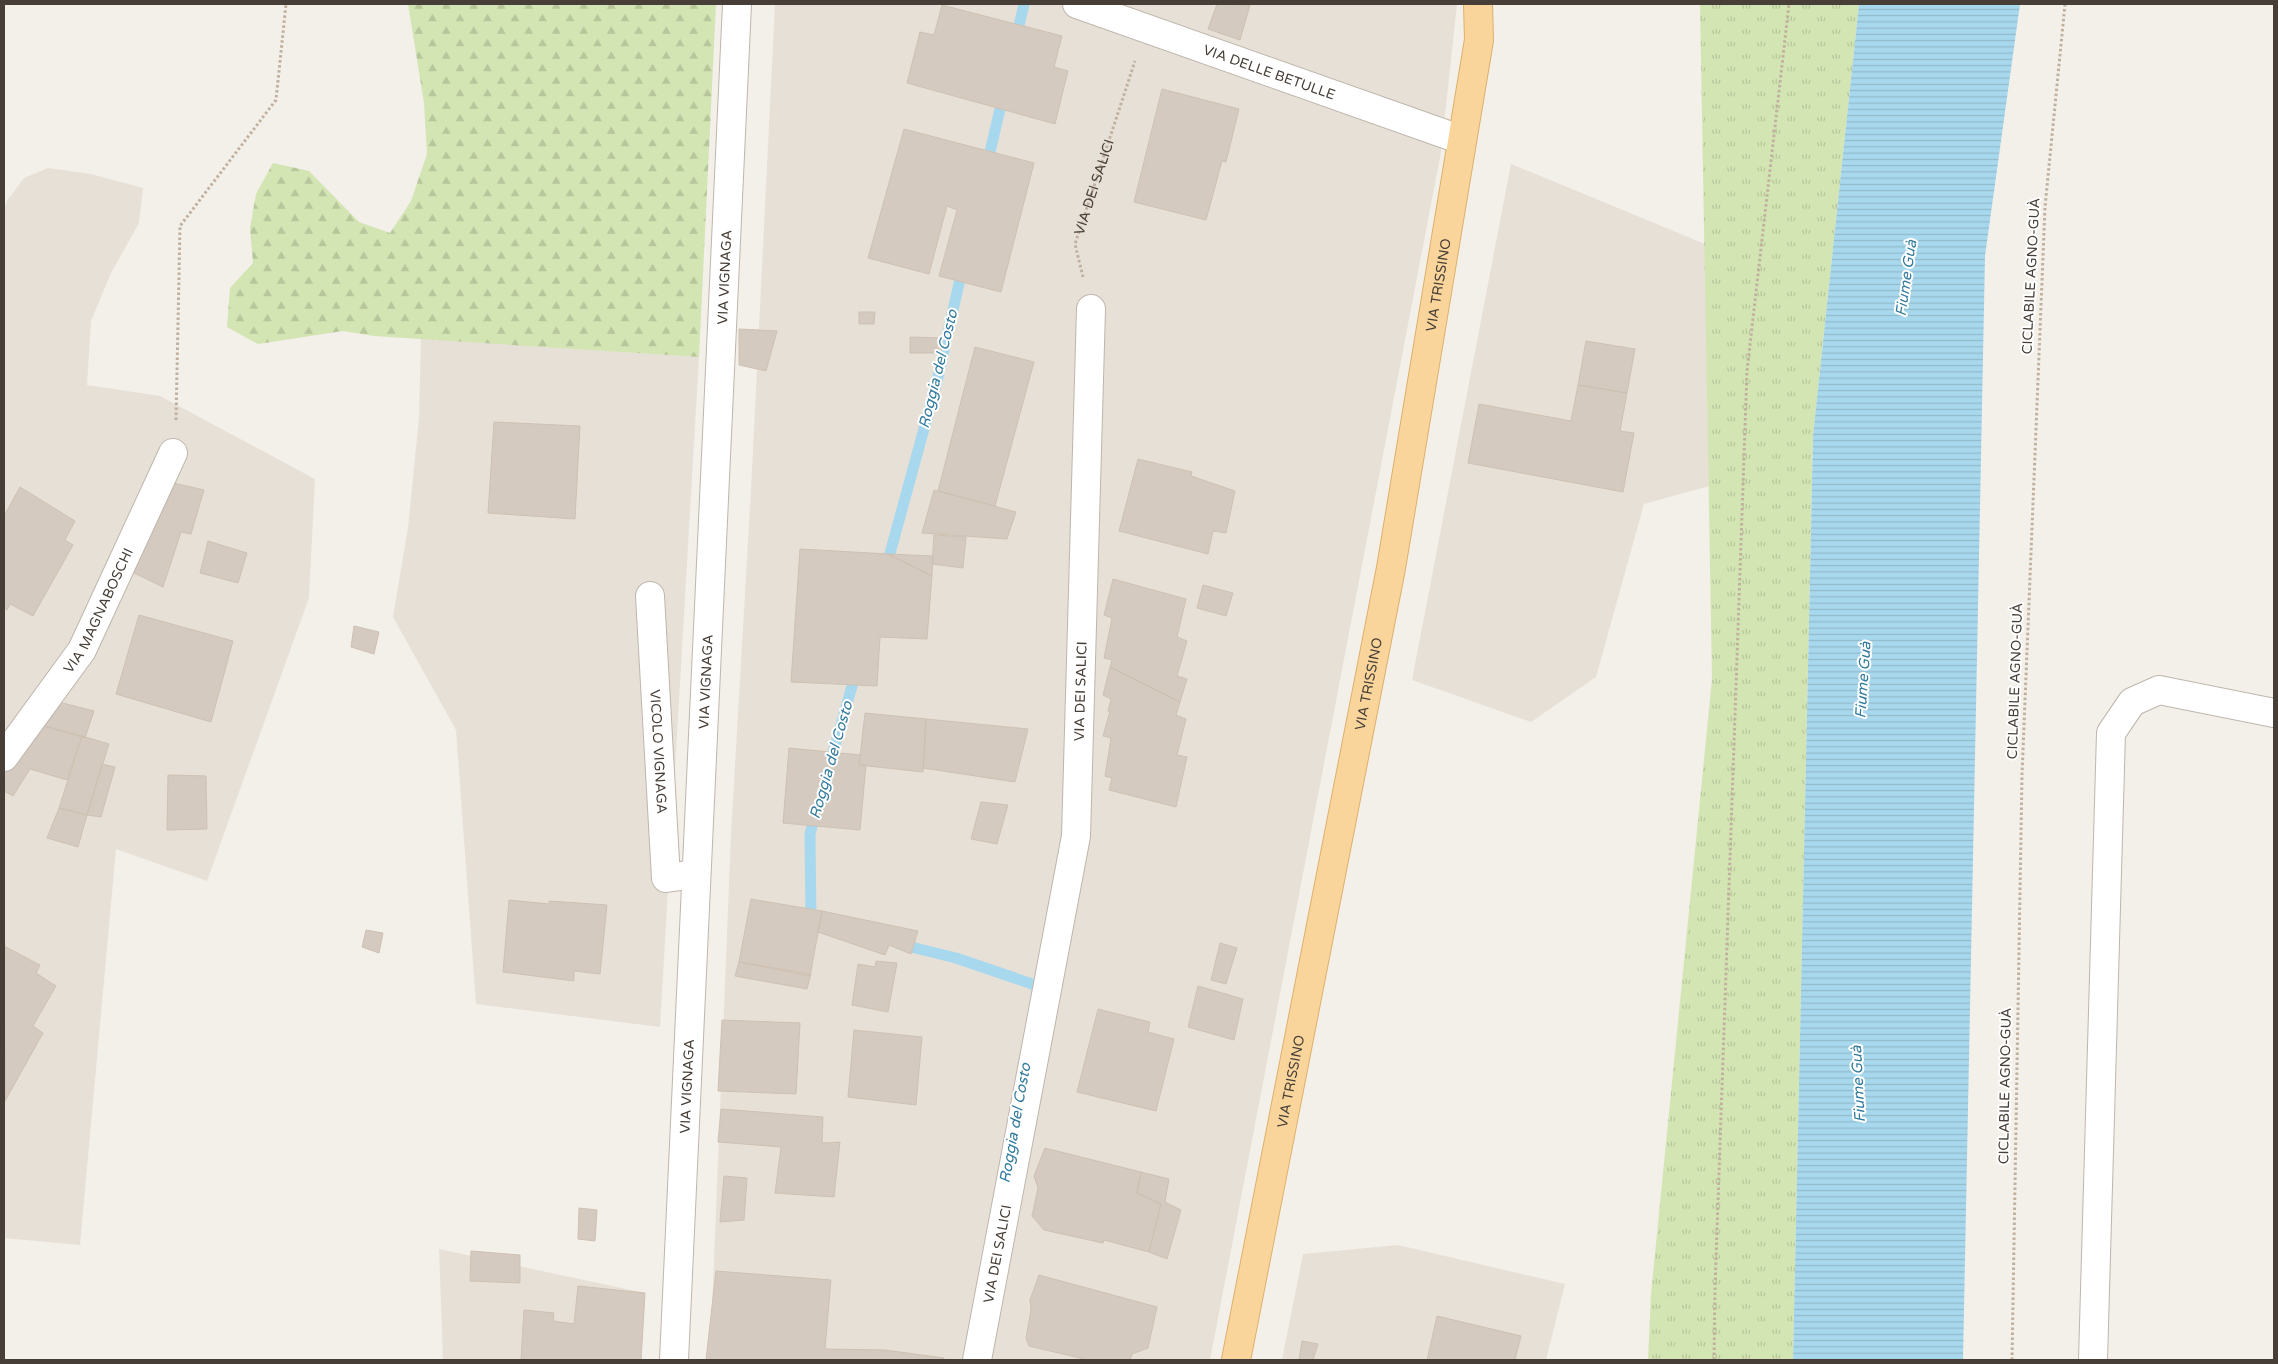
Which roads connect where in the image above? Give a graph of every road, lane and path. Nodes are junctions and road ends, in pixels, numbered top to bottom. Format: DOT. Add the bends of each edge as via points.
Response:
graph roads {
  1 [pos="286,4"];
  2 [pos="737,4"];
  3 [pos="1077,4"];
  4 [pos="1478,4"];
  5 [pos="1790,4"];
  6 [pos="2065,4"];
  7 [pos="1146,28"];
  8 [pos="1462,140"];
  9 [pos="1091,309"];
  10 [pos="173,453"];
  11 [pos="650,596"];
  12 [pos="2274,713"];
  13 [pos="4,757"];
  14 [pos="696,874"];
  15 [pos="674,1360"];
  16 [pos="977,1360"];
  17 [pos="1236,1360"];
  18 [pos="1714,1360"];
  19 [pos="2012,1360"];
  20 [pos="2093,1360"];
  1 -- 10 [label="path" via="276,100 180,226"];
  2 -- 14 [label="street, VIA VIGNAGA"];
  3 -- 7 [label="street, VIA DELLE BETULLE"];
  4 -- 8 [label="main road, VIA TRISSINO" via="1479,40"];
  5 -- 18 [label="path" via="1746,371"];
  6 -- 19 [label="path, CICLABILE AGNO-GUÀ" via="2045,207 2023,755"];
  7 -- 8 [label="street, VIA DELLE BETULLE"];
  7 -- 9 [label="path, VIA DEI SALICI" via="1075,244"];
  8 -- 17 [label="main road, VIA TRISSINO" via="1391,568"];
  9 -- 16 [label="street, VIA DEI SALICI" via="1076,836"];
  10 -- 13 [label="street, VIA MAGNABOSCHI" via="82,650"];
  11 -- 14 [label="street, VICOLO VIGNAGA" via="666,878"];
  12 -- 20 [label="street" via="2159,690 2132,702 2111,733"];
  14 -- 15 [label="street, VIA VIGNAGA"];
}
